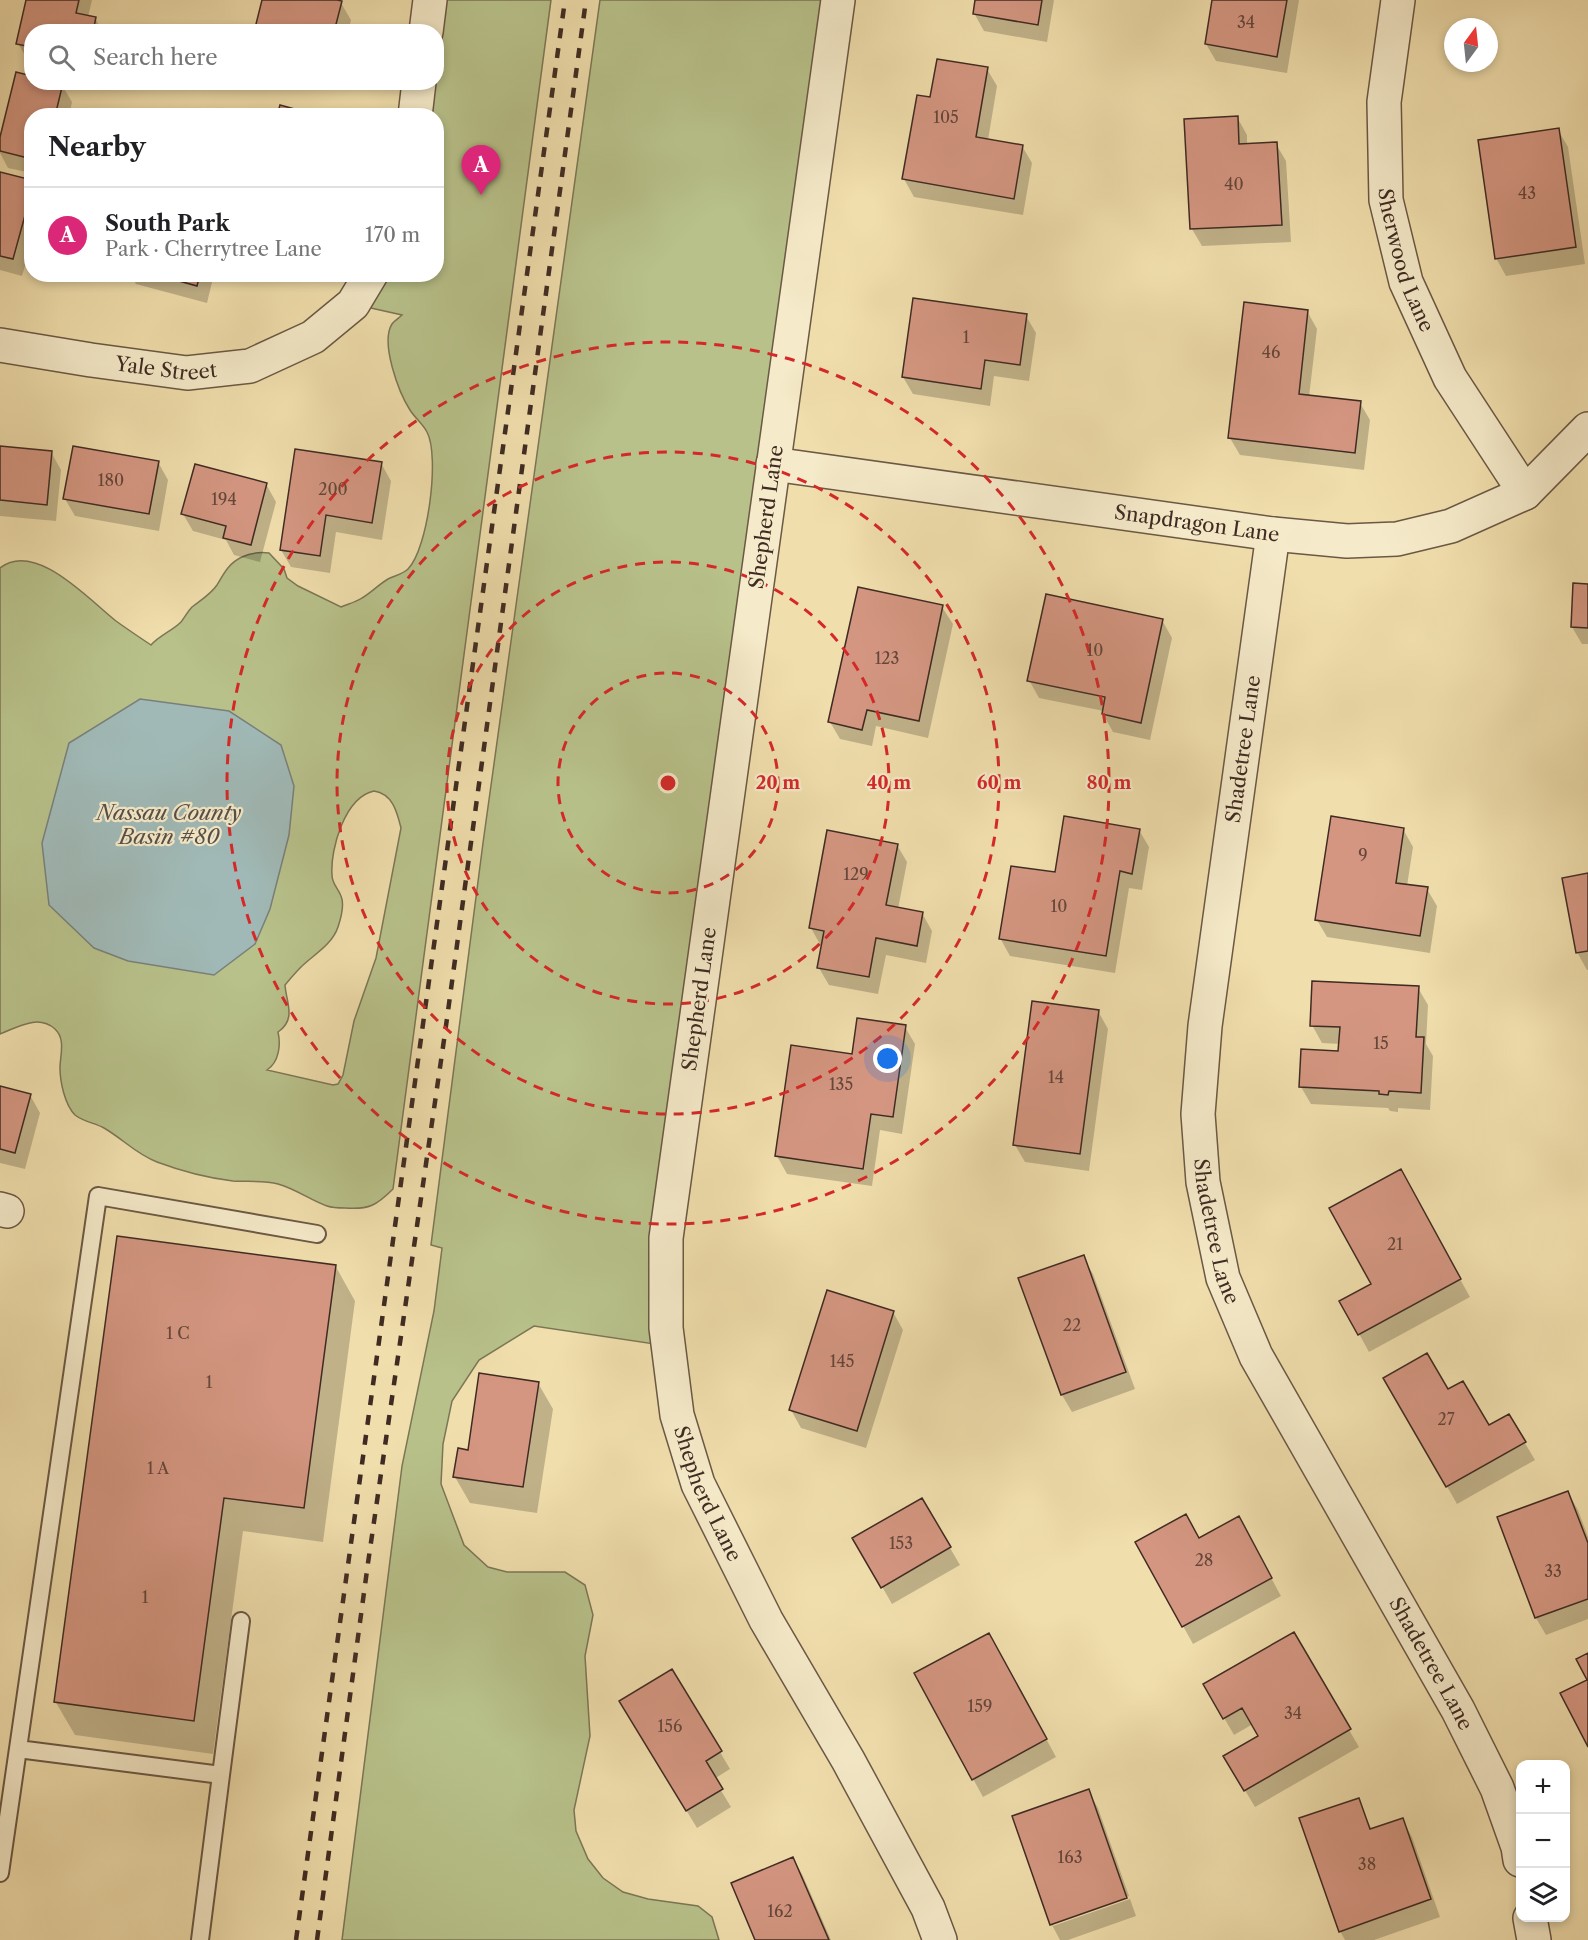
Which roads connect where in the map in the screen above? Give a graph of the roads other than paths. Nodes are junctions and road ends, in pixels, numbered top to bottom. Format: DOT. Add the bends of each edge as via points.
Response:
graph roads {
  1 [pos="430,0"];
  2 [pos="838,0"];
  3 [pos="1398,0"];
  4 [pos="427,24"];
  5 [pos="418,90"];
  6 [pos="416,108"];
  7 [pos="366,282"];
  8 [pos="0,345"];
  9 [pos="1588,429"];
  10 [pos="773,464"];
  11 [pos="1525,493"];
  12 [pos="1273,534"];
  13 [pos="317,1234"];
  14 [pos="241,1621"];
  15 [pos="18,1749"];
  16 [pos="221,1775"];
  17 [pos="1516,1841"];
  18 [pos="0,1873"];
  19 [pos="1531,1922"];
  20 [pos="200,1940"];
  21 [pos="940,1940"];
  22 [pos="1534,1940"];
  1 -- 4 [label="street"];
  2 -- 10 [label="street, Shepherd Lane"];
  3 -- 11 [label="street, Sherwood Lane" via="1384,102 1386,200 1406,282 1450,378"];
  5 -- 6 [label="street"];
  7 -- 8 [label="street, Yale Street" via="352,304 313,337 250,366 187,374"];
  9 -- 11 [label="street, Snapdragon Lane"];
  10 -- 12 [label="street, Snapdragon Lane"];
  10 -- 21 [label="street, Shepherd Lane" via="666,1238 666,1328 677,1415 698,1484 766,1620 928,1908"];
  11 -- 12 [label="street, Snapdragon Lane" via="1451,526 1397,539 1347,541"];
  12 -- 17 [label="street, Shadetree Lane" via="1205,1026 1198,1114 1203,1182 1223,1278 1256,1356 1458,1710 1497,1788"];
  13 -- 15 [label="lane" via="98,1196"];
  14 -- 16 [label="lane"];
  15 -- 16 [label="lane"];
  15 -- 18 [label="lane"];
  16 -- 20 [label="lane"];
  19 -- 22 [label="street"];
}
